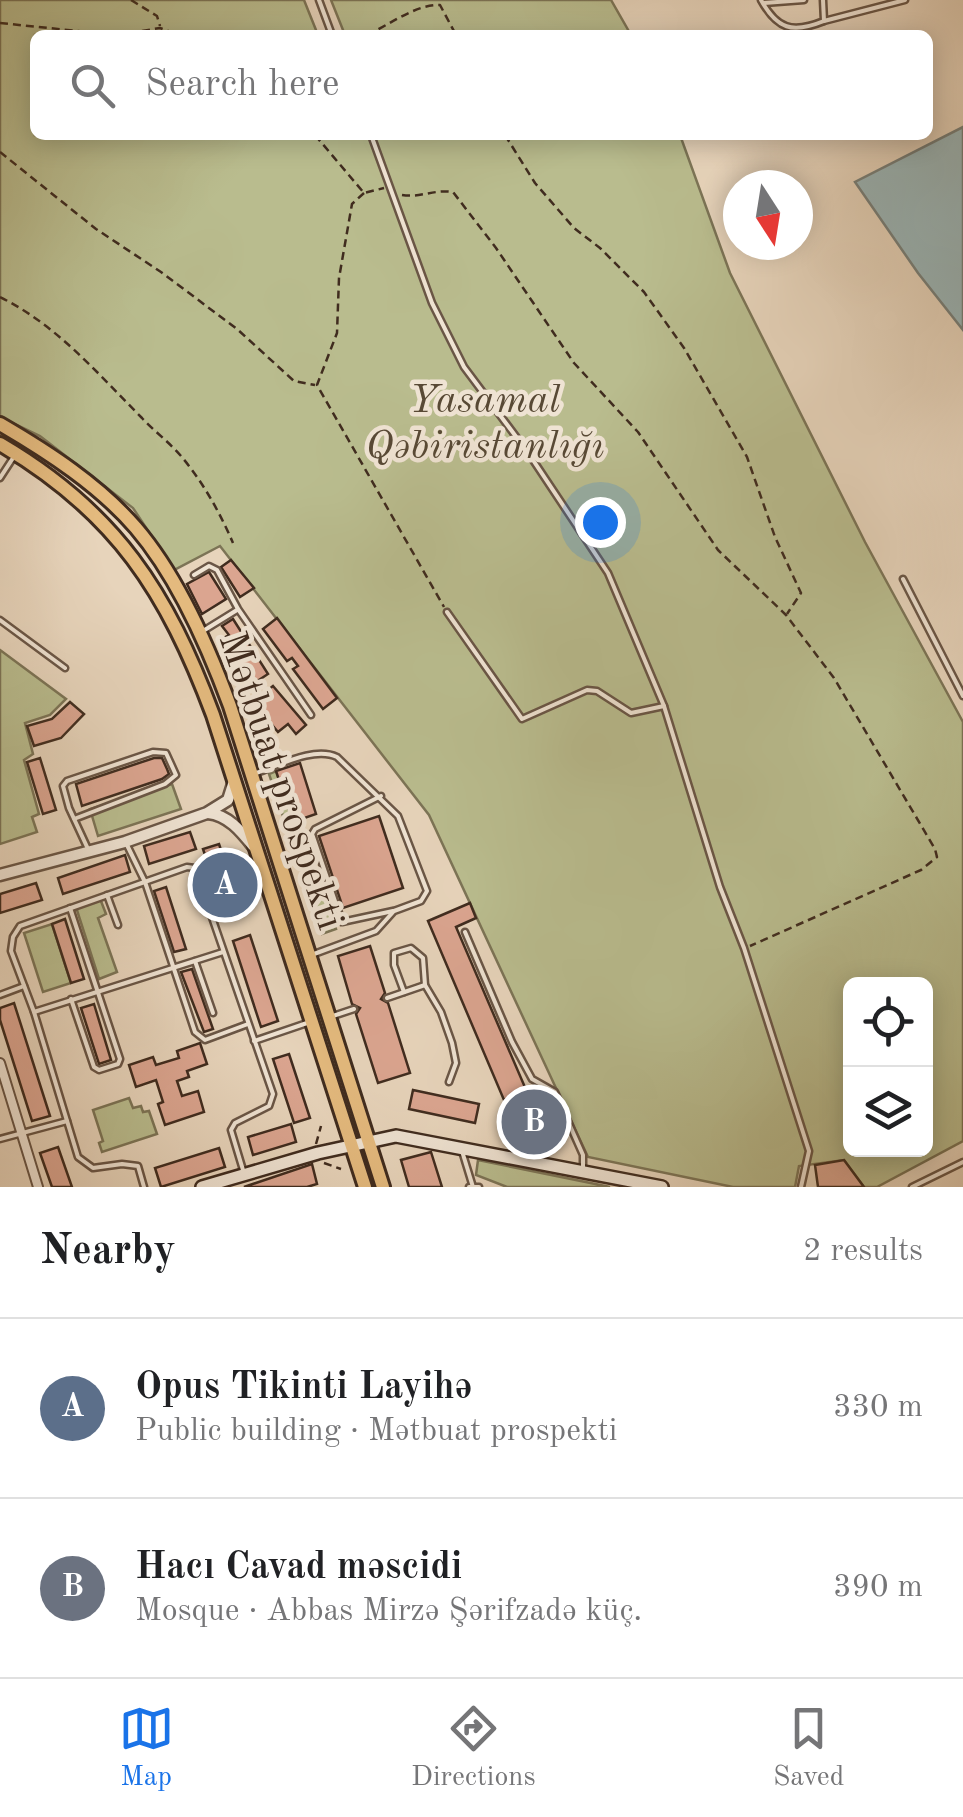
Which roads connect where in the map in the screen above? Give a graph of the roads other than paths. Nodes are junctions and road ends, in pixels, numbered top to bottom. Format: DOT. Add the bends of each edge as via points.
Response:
graph roads {
  1 [pos="319,0"];
  2 [pos="804,0"];
  3 [pos="823,0"];
  4 [pos="905,0"];
  5 [pos="762,1"];
  6 [pos="824,22"];
  7 [pos="330,30"];
  8 [pos="373,140"];
  9 [pos="0,424"];
  10 [pos="0,444"];
  11 [pos="16,454"];
  12 [pos="0,478"];
  13 [pos="194,575"];
  14 [pos="903,579"];
  15 [pos="238,608"];
  16 [pos="446,612"];
  17 [pos="0,620"];
  18 [pos="199,634"];
  19 [pos="65,668"];
  20 [pos="963,696"];
  21 [pos="664,706"];
  22 [pos="311,715"];
  23 [pos="251,775"];
  24 [pos="234,780"];
  25 [pos="381,796"];
  26 [pos="207,813"];
  27 [pos="74,818"];
  28 [pos="126,842"];
  29 [pos="258,853"];
  30 [pos="90,854"];
  31 [pos="0,875"];
  32 [pos="144,882"];
  33 [pos="107,895"];
  34 [pos="70,908"];
  35 [pos="394,911"];
  36 [pos="118,925"];
  37 [pos="465,932"];
  38 [pos="223,952"];
  39 [pos="309,955"];
  40 [pos="194,960"];
  41 [pos="172,967"];
  42 [pos="425,985"];
  43 [pos="24,986"];
  44 [pos="97,992"];
  45 [pos="404,992"];
  46 [pos="0,995"];
  47 [pos="386,998"];
  48 [pos="71,999"];
  49 [pos="354,1009"];
  50 [pos="34,1012"];
  51 [pos="213,1013"];
  52 [pos="329,1018"];
  53 [pos="312,1022"];
  54 [pos="248,1024"];
  55 [pos="254,1040"];
  56 [pos="0,1063"];
  57 [pos="449,1082"];
  58 [pos="67,1121"];
  59 [pos="21,1133"];
  60 [pos="375,1139"];
  61 [pos="0,1140"];
  62 [pos="350,1145"];
  63 [pos="462,1146"];
  64 [pos="963,1162"];
  65 [pos="583,1170"];
  66 [pos="237,1179"];
  67 [pos="38,1187"];
  68 [pos="144,1187"];
  69 [pos="202,1187"];
  70 [pos="364,1187"];
  71 [pos="383,1187"];
  72 [pos="473,1187"];
  73 [pos="662,1187"];
  74 [pos="801,1187"];
  75 [pos="912,1187"];
  1 -- 7 [label="lane"];
  2 -- 5 [label="lane"];
  3 -- 6 [label="lane"];
  4 -- 6 [label="lane"];
  5 -- 6 [label="lane" via="782,27"];
  8 -- 21 [label="lane" via="432,303 464,366 608,573"];
  9 -- 18 [label="main road, Mətbuat prospekti" via="80,478 136,528"];
  10 -- 11 [label="main road, Mətbuat prospekti"];
  11 -- 12 [label="lane"];
  11 -- 24 [label="main road, Mətbuat prospekti" via="94,514 138,562 202,685"];
  13 -- 15 [label="lane" via="213,567"];
  14 -- 20 [label="lane"];
  15 -- 18 [label="lane"];
  15 -- 22 [label="lane"];
  16 -- 21 [label="lane" via="521,718 586,690 631,713"];
  17 -- 19 [label="lane"];
  18 -- 23 [label="main road, Mətbuat prospekti"];
  21 -- 74 [label="lane" via="809,1151"];
  23 -- 25 [label="lane" via="328,752"];
  23 -- 39 [label="main road, Mətbuat prospekti"];
  24 -- 26 [label="street" via="228,800"];
  24 -- 29 [label="main road, Mətbuat prospekti"];
  25 -- 35 [label="lane" via="404,827 427,891 421,901"];
  25 -- 35 [label="lane" via="312,834 342,922"];
  26 -- 28 [label="street"];
  26 -- 29 [label="street" via="230,822"];
  27 -- 27 [label="lane" via="63,786 72,776 153,752 170,758 176,775 165,784"];
  27 -- 30 [label="lane"];
  28 -- 30 [label="street"];
  28 -- 32 [label="lane"];
  29 -- 53 [label="main road, Mətbuat prospekti"];
  30 -- 31 [label="street"];
  32 -- 33 [label="lane"];
  32 -- 38 [label="lane" via="196,868"];
  32 -- 41 [label="lane"];
  33 -- 34 [label="lane"];
  33 -- 36 [label="lane"];
  34 -- 43 [label="lane" via="20,926 13,937 11,951"];
  34 -- 44 [label="lane"];
  35 -- 39 [label="lane" via="376,931"];
  37 -- 65 [label="lane" via="532,1079 554,1092 570,1122"];
  38 -- 40 [label="lane"];
  38 -- 54 [label="lane"];
  39 -- 52 [label="main road, Mətbuat prospekti"];
  40 -- 41 [label="lane"];
  40 -- 51 [label="lane"];
  41 -- 44 [label="lane"];
  41 -- 54 [label="lane" via="199,1037"];
  42 -- 45 [label="lane"];
  42 -- 45 [label="lane" via="423,958 402,950 393,960"];
  42 -- 57 [label="lane" via="452,1043 456,1064"];
  43 -- 46 [label="lane"];
  43 -- 50 [label="lane"];
  44 -- 48 [label="lane"];
  44 -- 48 [label="lane" via="120,1059 99,1070"];
  45 -- 47 [label="lane"];
  48 -- 50 [label="lane"];
  49 -- 52 [label="lane"];
  50 -- 58 [label="lane"];
  52 -- 60 [label="main road, Mətbuat prospekti" via="360,1114"];
  53 -- 55 [label="lane"];
  53 -- 62 [label="main road, Mətbuat prospekti"];
  54 -- 55 [label="lane"];
  55 -- 66 [label="lane" via="273,1094 269,1106 232,1130"];
  56 -- 59 [label="street"];
  58 -- 59 [label="lane"];
  58 -- 68 [label="lane" via="86,1165 138,1166"];
  59 -- 61 [label="lane"];
  59 -- 67 [label="street"];
  60 -- 62 [label="main road"];
  60 -- 63 [label="main road" via="403,1136"];
  60 -- 71 [label="main road, Mətbuat prospekti"];
  62 -- 66 [label="main road"];
  62 -- 70 [label="main road, Mətbuat prospekti"];
  63 -- 65 [label="main road"];
  63 -- 72 [label="lane"];
  64 -- 75 [label="lane"];
  65 -- 73 [label="main road"];
  66 -- 69 [label="main road"];
}
